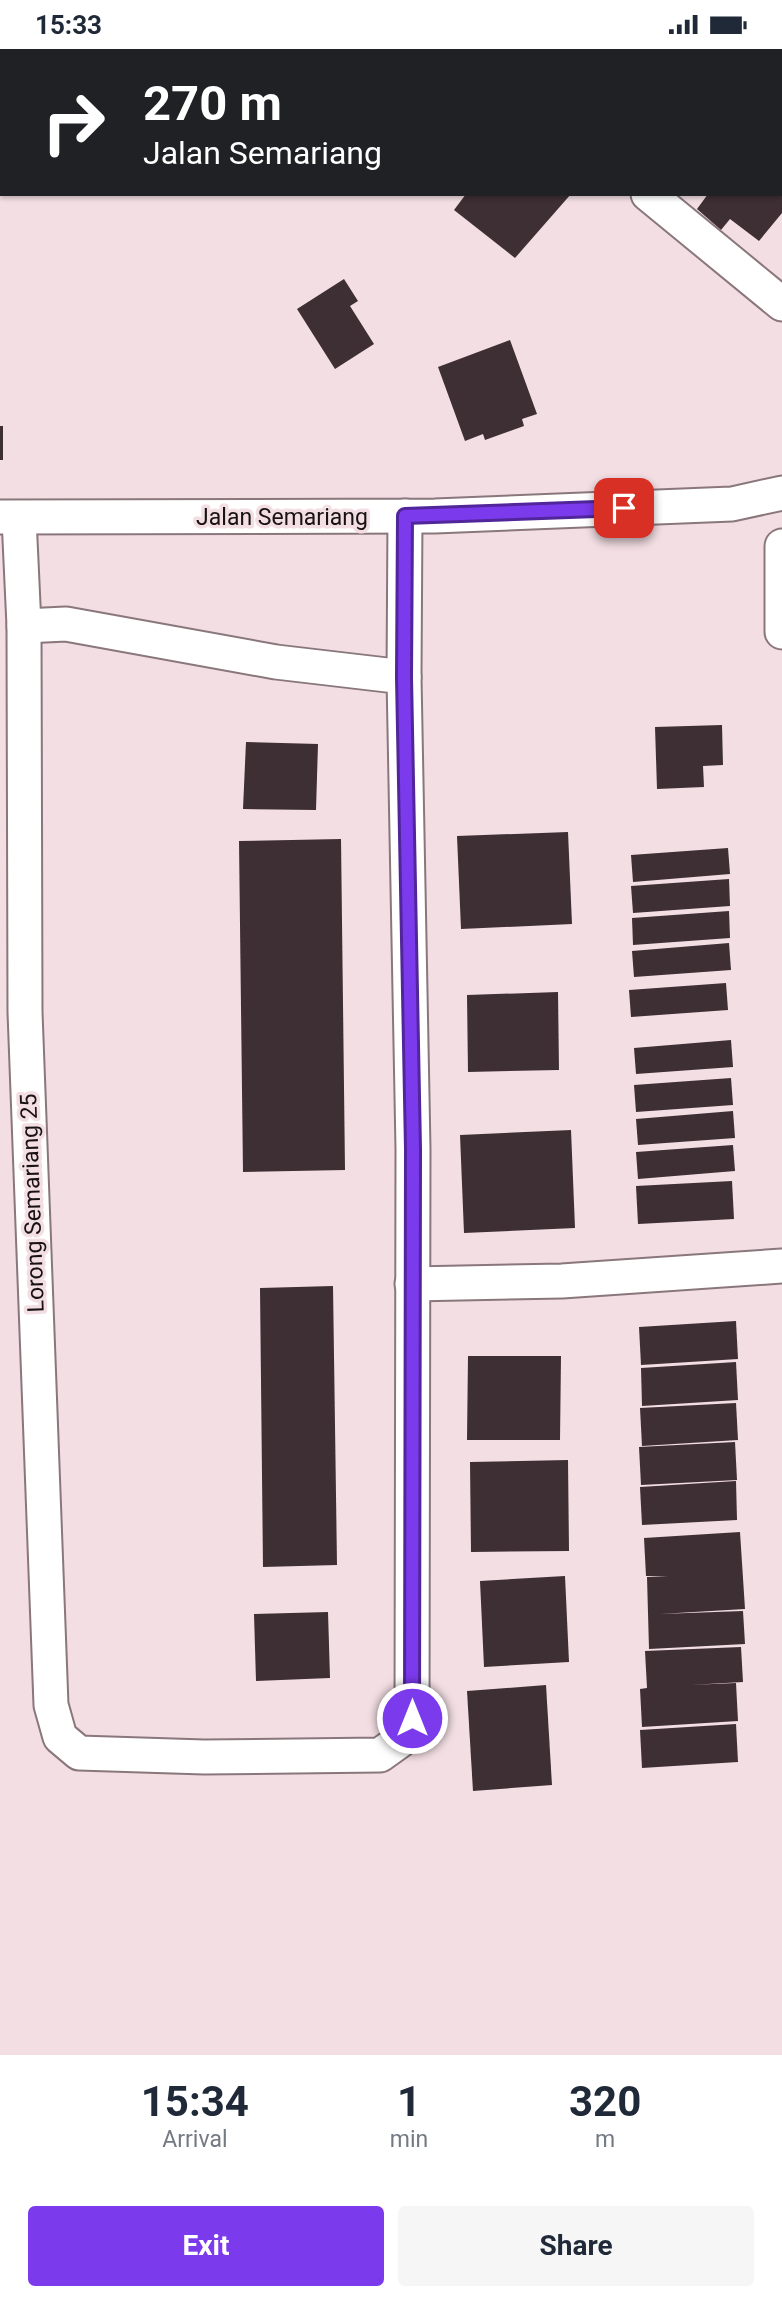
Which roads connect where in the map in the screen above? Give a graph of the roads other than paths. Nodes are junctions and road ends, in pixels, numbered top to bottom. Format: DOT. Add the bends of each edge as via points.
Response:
graph roads {
  1 [pos="650,196"];
  2 [pos="782,304"];
  3 [pos="782,493"];
  4 [pos="732,504"];
  5 [pos="405,516"];
  6 [pos="782,517"];
  7 [pos="10,518"];
  8 [pos="782,545"];
  9 [pos="24,626"];
  10 [pos="782,632"];
  11 [pos="404,677"];
  12 [pos="13,1021"];
  13 [pos="14,1127"];
  14 [pos="782,1266"];
  15 [pos="412,1284"];
  1 -- 2 [label="street"];
  3 -- 4 [label="street"];
  4 -- 5 [label="street, Jalan Semariang"];
  4 -- 6 [label="street"];
  5 -- 7 [label="street, Jalan Semariang"];
  5 -- 11 [label="street, Lorong Semariang 25"];
  7 -- 9 [label="street, Lorong Semariang 25"];
  8 -- 10 [label="street"];
  9 -- 11 [label="street" via="66,624 276,662"];
  9 -- 12 [label="street, Lorong Semariang 25"];
  11 -- 15 [label="street, Lorong Semariang 25"];
  12 -- 13 [label="street, Lorong Semariang 25"];
  13 -- 15 [label="street, Lorong Semariang 25" via="51,1705 60,1737 79,1753 380,1755 401,1740 412,1718"];
  14 -- 15 [label="street" via="562,1281"];
}
